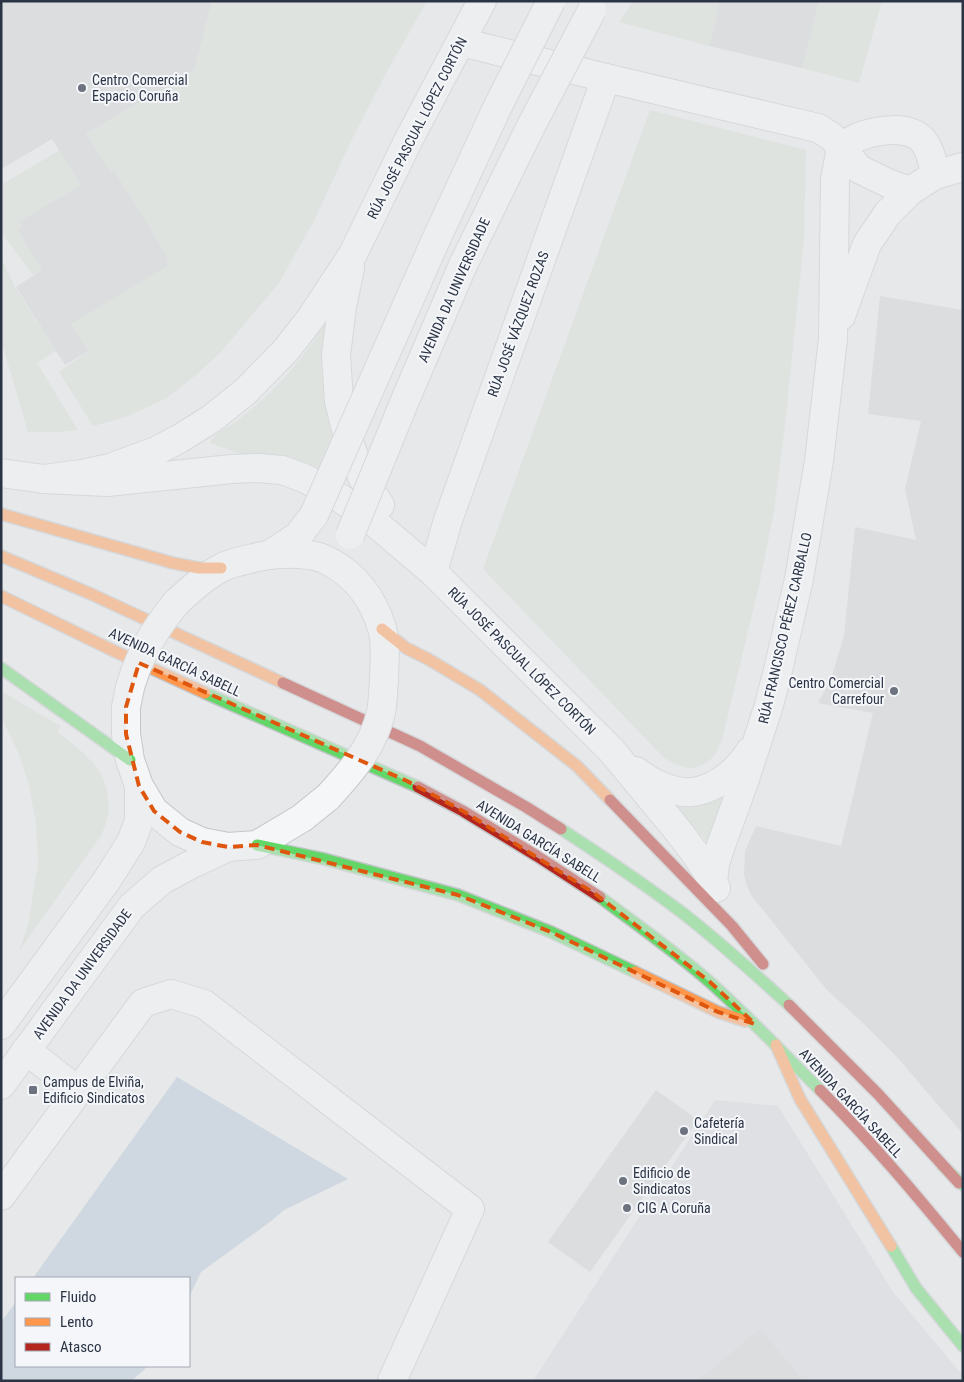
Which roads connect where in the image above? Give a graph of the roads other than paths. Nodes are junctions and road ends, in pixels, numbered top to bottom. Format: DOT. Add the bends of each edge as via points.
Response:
graph roads {
  1 [pos="482,1"];
  2 [pos="551,1"];
  3 [pos="594,5"];
  4 [pos="461,42"];
  5 [pos="606,78"];
  6 [pos="840,147"];
  7 [pos="963,167"];
  8 [pos="935,175"];
  9 [pos="910,191"];
  10 [pos="353,254"];
  11 [pos="833,339"];
  12 [pos="1,473"];
  13 [pos="44,479"];
  14 [pos="1,514"];
  15 [pos="269,555"];
  16 [pos="1,556"];
  17 [pos="221,568"];
  18 [pos="433,572"];
  19 [pos="363,588"];
  20 [pos="1,596"];
  21 [pos="382,629"];
  22 [pos="1,668"];
  23 [pos="760,735"];
  24 [pos="611,750"];
  25 [pos="130,760"];
  26 [pos="139,786"];
  27 [pos="257,845"];
  28 [pos="228,847"];
  29 [pos="713,881"];
  30 [pos="732,926"];
  31 [pos="756,1024"];
  32 [pos="809,1024"];
  33 [pos="1,1025"];
  34 [pos="776,1045"];
  35 [pos="26,1050"];
  36 [pos="1,1085"];
  37 [pos="78,1091"];
  38 [pos="963,1186"];
  39 [pos="1,1196"];
  40 [pos="963,1252"];
  41 [pos="963,1346"];
  42 [pos="392,1381"];
  1 -- 4 [label="street, RÚA JOSÉ PASCUAL LÓPEZ CORTÓN"];
  2 -- 15 [label="street, bridge" via="434,244 314,515 298,536"];
  3 -- 19 [label="street, AVENIDA DA UNIVERSIDADE, bridge" via="463,265 350,535 353,564"];
  4 -- 5 [label="street"];
  4 -- 10 [label="street, RÚA JOSÉ PASCUAL LÓPEZ CORTÓN"];
  5 -- 6 [label="street" via="818,128"];
  5 -- 18 [label="street, RÚA JOSÉ VÁZQUEZ ROZAS" via="448,520"];
  6 -- 8 [label="street" via="876,132 899,129 914,133 924,142 931,156"];
  6 -- 9 [label="street" via="859,169"];
  6 -- 11 [label="street, RÚA FRANCISCO PÉREZ CARBALLO" via="835,180"];
  7 -- 8 [label="street, RÚA FRANCISCO PÉREZ CARBALLO"];
  8 -- 9 [label="street, RÚA FRANCISCO PÉREZ CARBALLO"];
  9 -- 11 [label="street, RÚA FRANCISCO PÉREZ CARBALLO" via="888,213 867,244"];
  10 -- 13 [label="street, RÚA JOSÉ PASCUAL LÓPEZ CORTÓN" via="286,350 246,392 211,419 156,451 110,468"];
  10 -- 18 [label="street, RÚA JOSÉ PASCUAL LÓPEZ CORTÓN" via="336,355 339,401 347,434 362,477 387,518"];
  11 -- 23 [label="street, RÚA FRANCISCO PÉREZ CARBALLO" via="819,461 799,579"];
  12 -- 13 [label="street, RÚA JOSÉ PASCUAL LÓPEZ CORTÓN"];
  13 -- 18 [label="street, RÚA JOSÉ PASCUAL LÓPEZ CORTÓN" via="107,482 232,469 282,470 304,478 343,500"];
  14 -- 17 [label="main road" via="173,563"];
  15 -- 17 [label="street"];
  15 -- 19 [label="street" via="297,554 322,558 341,568"];
  16 -- 32 [label="main road, AVENIDA GARCÍA SABELL" via="109,602 420,746 526,807 673,906 740,960"];
  17 -- 25 [label="street, bridge" via="195,585 176,603 145,648 126,708"];
  18 -- 24 [label="street, RÚA JOSÉ PASCUAL LÓPEZ CORTÓN"];
  19 -- 21 [label="street"];
  20 -- 31 [label="main road, AVENIDA GARCÍA SABELL" via="114,652 407,782 463,811 594,893 710,982"];
  21 -- 27 [label="street, bridge" via="385,648 381,712 363,756 328,797 302,818"];
  21 -- 30 [label="main road" via="406,648 480,690 576,766"];
  22 -- 25 [label="main road"];
  23 -- 24 [label="street, RÚA JOSÉ PASCUAL LÓPEZ CORTÓN" via="735,771 698,791 680,792 662,786 639,774"];
  23 -- 29 [label="street, RÚA FRANCISCO PÉREZ CARBALLO" via="719,851"];
  24 -- 29 [label="street, RÚA JOSÉ PASCUAL LÓPEZ CORTÓN" via="675,827"];
  25 -- 26 [label="street"];
  26 -- 28 [label="street" via="154,811 180,832 202,842"];
  26 -- 33 [label="street" via="139,820 131,842"];
  27 -- 28 [label="street"];
  27 -- 31 [label="main road" via="324,859 458,895 551,932 718,1012"];
  28 -- 35 [label="street, AVENIDA DA UNIVERSIDADE" via="162,880 132,906"];
  29 -- 30 [label="street, RÚA JOSÉ PASCUAL LÓPEZ CORTÓN"];
  30 -- 32 [label="main road"];
  31 -- 34 [label="main road, AVENIDA GARCÍA SABELL"];
  32 -- 38 [label="main road, AVENIDA GARCÍA SABELL"];
  34 -- 40 [label="main road, AVENIDA GARCÍA SABELL" via="852,1122"];
  34 -- 41 [label="main road" via="800,1099 916,1288"];
  35 -- 36 [label="street, AVENIDA DA UNIVERSIDADE"];
  35 -- 37 [label="street"];
  37 -- 39 [label="street"];
  37 -- 42 [label="street" via="143,1003 171,994 204,1004 470,1209"];
}
